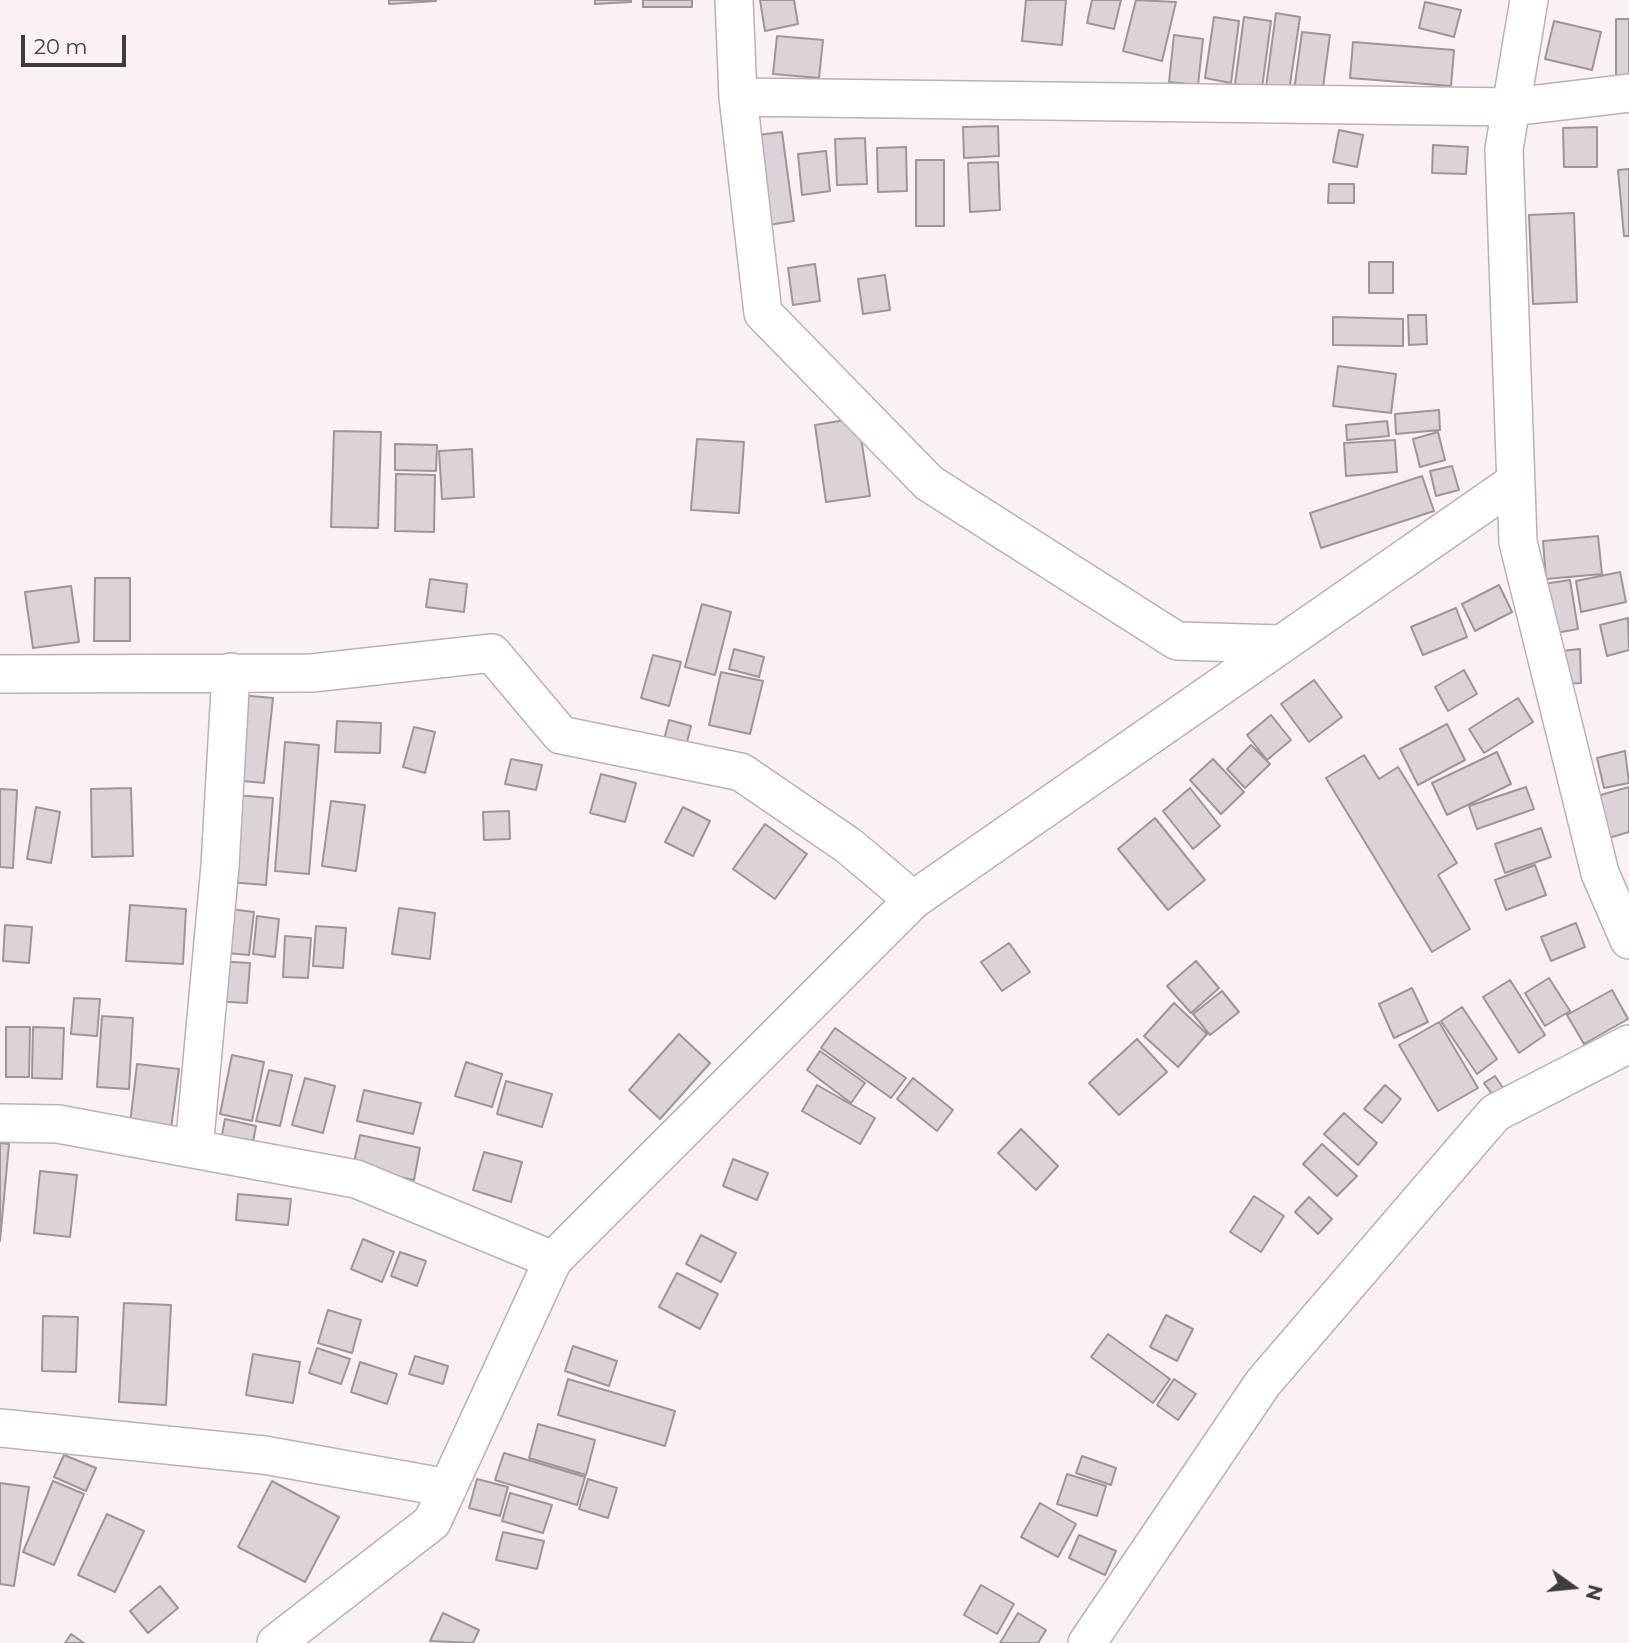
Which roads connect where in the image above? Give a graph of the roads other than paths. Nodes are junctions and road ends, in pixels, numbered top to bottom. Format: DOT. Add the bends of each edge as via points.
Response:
graph roads {
  1 [pos="734,0"];
  2 [pos="1529,0"];
  3 [pos="1629,93"];
  4 [pos="738,97"];
  5 [pos="1512,107"];
  6 [pos="1515,482"];
  7 [pos="1281,644"];
  8 [pos="231,672"];
  9 [pos="0,674"];
  10 [pos="913,900"];
  11 [pos="1629,940"];
  12 [pos="1629,1044"];
  13 [pos="0,1123"];
  14 [pos="194,1149"];
  15 [pos="553,1260"];
  16 [pos="0,1428"];
  17 [pos="448,1488"];
  18 [pos="276,1643"];
  19 [pos="1087,1643"];
  1 -- 4 [label="street"];
  2 -- 5 [label="street"];
  3 -- 5 [label="street"];
  4 -- 5 [label="street"];
  4 -- 7 [label="street" via="763,313 929,482 1177,641"];
  5 -- 6 [label="street" via="1504,149"];
  6 -- 7 [label="street"];
  6 -- 11 [label="street" via="1518,542 1600,873"];
  7 -- 10 [label="street"];
  8 -- 9 [label="street"];
  8 -- 10 [label="street" via="313,673 492,653 561,735 741,772 849,846"];
  8 -- 14 [label="street" via="220,866"];
  10 -- 15 [label="street"];
  12 -- 19 [label="street" via="1495,1113 1263,1383"];
  13 -- 14 [label="street" via="58,1124"];
  14 -- 15 [label="street" via="356,1179"];
  15 -- 17 [label="street"];
  16 -- 17 [label="street" via="264,1455"];
  17 -- 18 [label="street" via="432,1522"];
}
